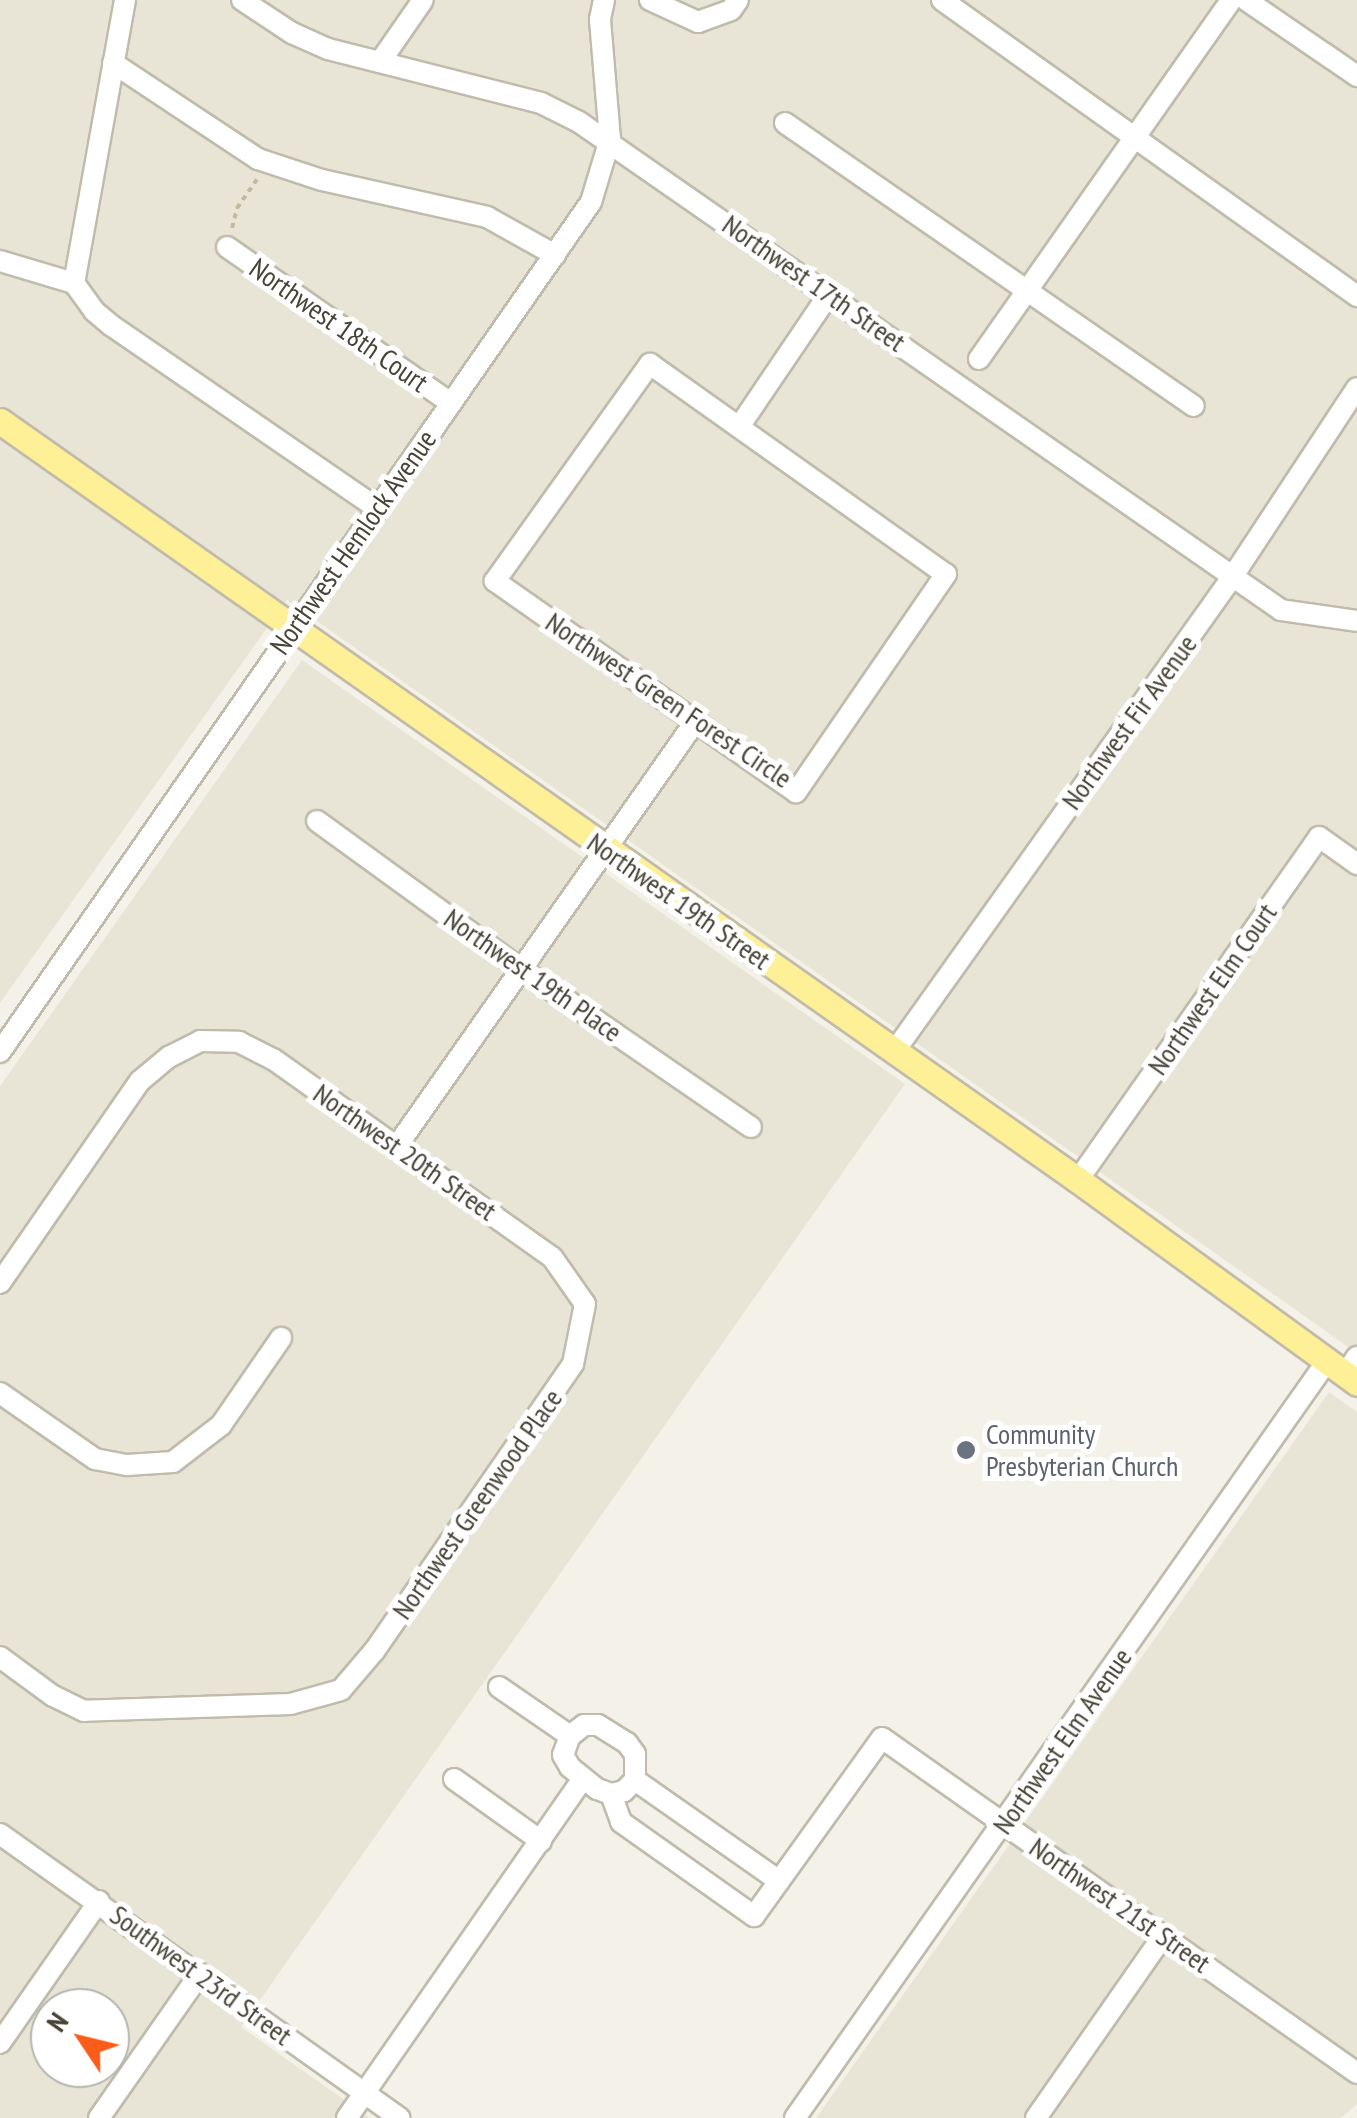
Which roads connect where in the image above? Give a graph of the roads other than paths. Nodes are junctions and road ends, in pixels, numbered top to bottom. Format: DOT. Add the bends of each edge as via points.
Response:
graph roads {
  1 [pos="124,0"];
  2 [pos="424,0"];
  3 [pos="604,0"];
  4 [pos="650,0"];
  5 [pos="738,0"];
  6 [pos="942,0"];
  7 [pos="1231,0"];
  8 [pos="1246,0"];
  9 [pos="253,3"];
  10 [pos="380,62"];
  11 [pos="114,63"];
  12 [pos="1357,76"];
  13 [pos="786,122"];
  14 [pos="610,139"];
  15 [pos="1133,140"];
  16 [pos="228,247"];
  17 [pos="556,254"];
  18 [pos="0,261"];
  19 [pos="74,283"];
  20 [pos="1029,288"];
  21 [pos="829,294"];
  22 [pos="1357,296"];
  23 [pos="980,359"];
  24 [pos="1357,388"];
  25 [pos="451,403"];
  26 [pos="1194,406"];
  27 [pos="0,421"];
  28 [pos="739,427"];
  29 [pos="377,508"];
  30 [pos="1234,576"];
  31 [pos="1357,621"];
  32 [pos="293,627"];
  33 [pos="695,722"];
  34 [pos="317,820"];
  35 [pos="604,849"];
  36 [pos="1357,864"];
  37 [pos="521,969"];
  38 [pos="0,1052"];
  39 [pos="894,1052"];
  40 [pos="751,1126"];
  41 [pos="397,1146"];
  42 [pos="1078,1180"];
  43 [pos="0,1283"];
  44 [pos="586,1304"];
  45 [pos="282,1338"];
  46 [pos="1346,1369"];
  47 [pos="0,1393"];
  48 [pos="0,1658"];
  49 [pos="499,1687"];
  50 [pos="570,1736"];
  51 [pos="454,1780"];
  52 [pos="583,1780"];
  53 [pos="635,1780"];
  54 [pos="611,1794"];
  55 [pos="1004,1824"];
  56 [pos="0,1834"];
  57 [pos="541,1840"];
  58 [pos="779,1881"];
  59 [pos="99,1901"];
  60 [pos="1163,1936"];
  61 [pos="200,1974"];
  62 [pos="0,2043"];
  63 [pos="1357,2073"];
  64 [pos="365,2094"];
  65 [pos="99,2118"];
  66 [pos="348,2118"];
  67 [pos="400,2118"];
  68 [pos="795,2118"];
  69 [pos="1036,2118"];
  1 -- 11 [label="street"];
  2 -- 10 [label="street"];
  3 -- 14 [label="street, Northwest Hemlock Avenue"];
  4 -- 5 [label="street" via="698,22 731,10"];
  6 -- 15 [label="street"];
  7 -- 15 [label="street"];
  8 -- 12 [label="street"];
  9 -- 10 [label="street, Northwest 17th Street" via="328,49"];
  10 -- 14 [label="street, Northwest 17th Street" via="541,103"];
  11 -- 17 [label="street" via="269,162 487,217"];
  11 -- 19 [label="street"];
  13 -- 20 [label="street"];
  14 -- 17 [label="street, Northwest Hemlock Avenue" via="591,202"];
  14 -- 21 [label="street, Northwest 17th Street"];
  15 -- 20 [label="street"];
  15 -- 22 [label="street"];
  16 -- 25 [label="street, Northwest 18th Court"];
  17 -- 25 [label="street, Northwest Hemlock Avenue"];
  18 -- 19 [label="street"];
  19 -- 29 [label="street" via="112,326"];
  20 -- 23 [label="street"];
  20 -- 26 [label="street"];
  21 -- 28 [label="street"];
  21 -- 30 [label="street, Northwest 17th Street"];
  24 -- 30 [label="street, Northwest Fir Avenue"];
  25 -- 29 [label="street, Northwest Hemlock Avenue"];
  27 -- 32 [label="main road, Northwest 19th Street"];
  28 -- 33 [label="street, Northwest Green Forest Circle" via="650,364 495,581"];
  28 -- 33 [label="street, Northwest Green Forest Circle" via="946,574 796,792"];
  29 -- 32 [label="street, Northwest Hemlock Avenue"];
  30 -- 31 [label="street, Northwest 17th Street" via="1281,610"];
  30 -- 39 [label="street, Northwest Fir Avenue"];
  32 -- 35 [label="main road, Northwest 19th Street"];
  32 -- 38 [label="street, Northwest Hemlock Avenue"];
  33 -- 35 [label="street"];
  34 -- 37 [label="street, Northwest 19th Place"];
  35 -- 37 [label="street"];
  35 -- 39 [label="main road, Northwest 19th Street"];
  36 -- 42 [label="street, Northwest Elm Court" via="1319,837"];
  37 -- 40 [label="street, Northwest 19th Place"];
  37 -- 41 [label="street"];
  39 -- 42 [label="main road, Northwest 19th Street"];
  41 -- 43 [label="street, Northwest 20th Street" via="273,1058 239,1042 200,1041 140,1082"];
  41 -- 44 [label="street, Northwest 20th Street" via="552,1258"];
  42 -- 46 [label="main road, Northwest 19th Street"];
  44 -- 48 [label="street, Northwest Greenwood Place" via="574,1364 375,1650 340,1690 291,1704 84,1711"];
  45 -- 47 [label="street" via="221,1424 173,1462 96,1459"];
  46 -- 55 [label="street, Northwest Elm Avenue"];
  49 -- 50 [label="street"];
  50 -- 52 [label="street" via="564,1755"];
  50 -- 53 [label="street" via="598,1724 616,1735 635,1754"];
  51 -- 57 [label="street"];
  52 -- 54 [label="street"];
  52 -- 57 [label="street"];
  53 -- 54 [label="street"];
  53 -- 58 [label="street"];
  54 -- 58 [label="street" via="621,1822 754,1916"];
  55 -- 58 [label="street, Northwest 21st Street" via="882,1738"];
  55 -- 60 [label="street, Northwest 21st Street"];
  55 -- 68 [label="street, Northwest Elm Avenue"];
  56 -- 59 [label="street, Southwest 23rd Street"];
  57 -- 64 [label="street"];
  59 -- 61 [label="street, Southwest 23rd Street"];
  59 -- 62 [label="street"];
  60 -- 63 [label="street, Northwest 21st Street"];
  60 -- 69 [label="street"];
  61 -- 64 [label="street, Southwest 23rd Street"];
  61 -- 65 [label="street"];
  64 -- 66 [label="street"];
  64 -- 67 [label="street, Southwest 23rd Street"];
}
